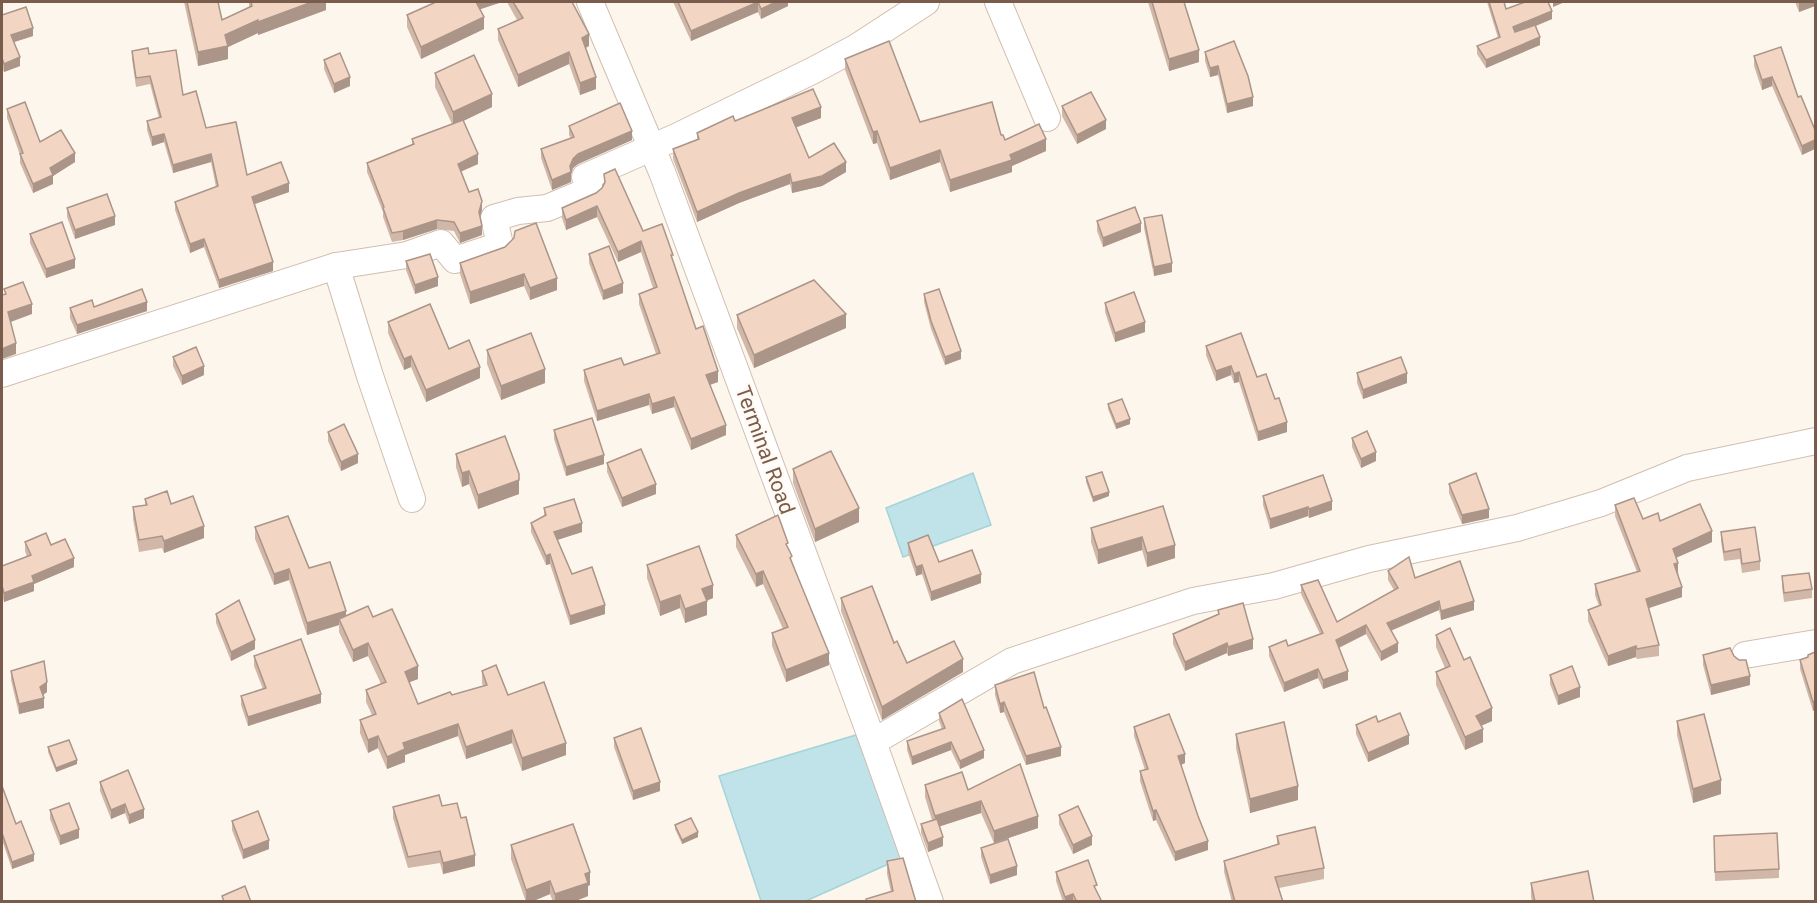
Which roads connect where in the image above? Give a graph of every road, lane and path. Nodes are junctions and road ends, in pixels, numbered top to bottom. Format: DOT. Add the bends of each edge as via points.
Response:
graph roads {
  1 [pos="590,2"];
  2 [pos="926,2"];
  3 [pos="998,2"];
  4 [pos="1047,118"];
  5 [pos="652,147"];
  6 [pos="336,266"];
  7 [pos="2,374"];
  8 [pos="1815,441"];
  9 [pos="412,499"];
  10 [pos="1815,643"];
  11 [pos="1745,656"];
  12 [pos="873,742"];
  13 [pos="930,902"];
  1 -- 5 [label="street, Terminal Road"];
  2 -- 5 [label="street" via="857,47"];
  3 -- 4 [label="street"];
  5 -- 6 [label="street" via="585,177 590,190 547,208 494,218 500,245 455,260 441,243 407,255"];
  5 -- 12 [label="street, Terminal Road"];
  6 -- 7 [label="street"];
  6 -- 9 [label="street"];
  8 -- 12 [label="street" via="1687,468 1601,503 1517,528 1369,559 1274,586 1192,601 1012,661"];
  10 -- 11 [label="street"];
  12 -- 13 [label="street, Terminal Road"];
}
